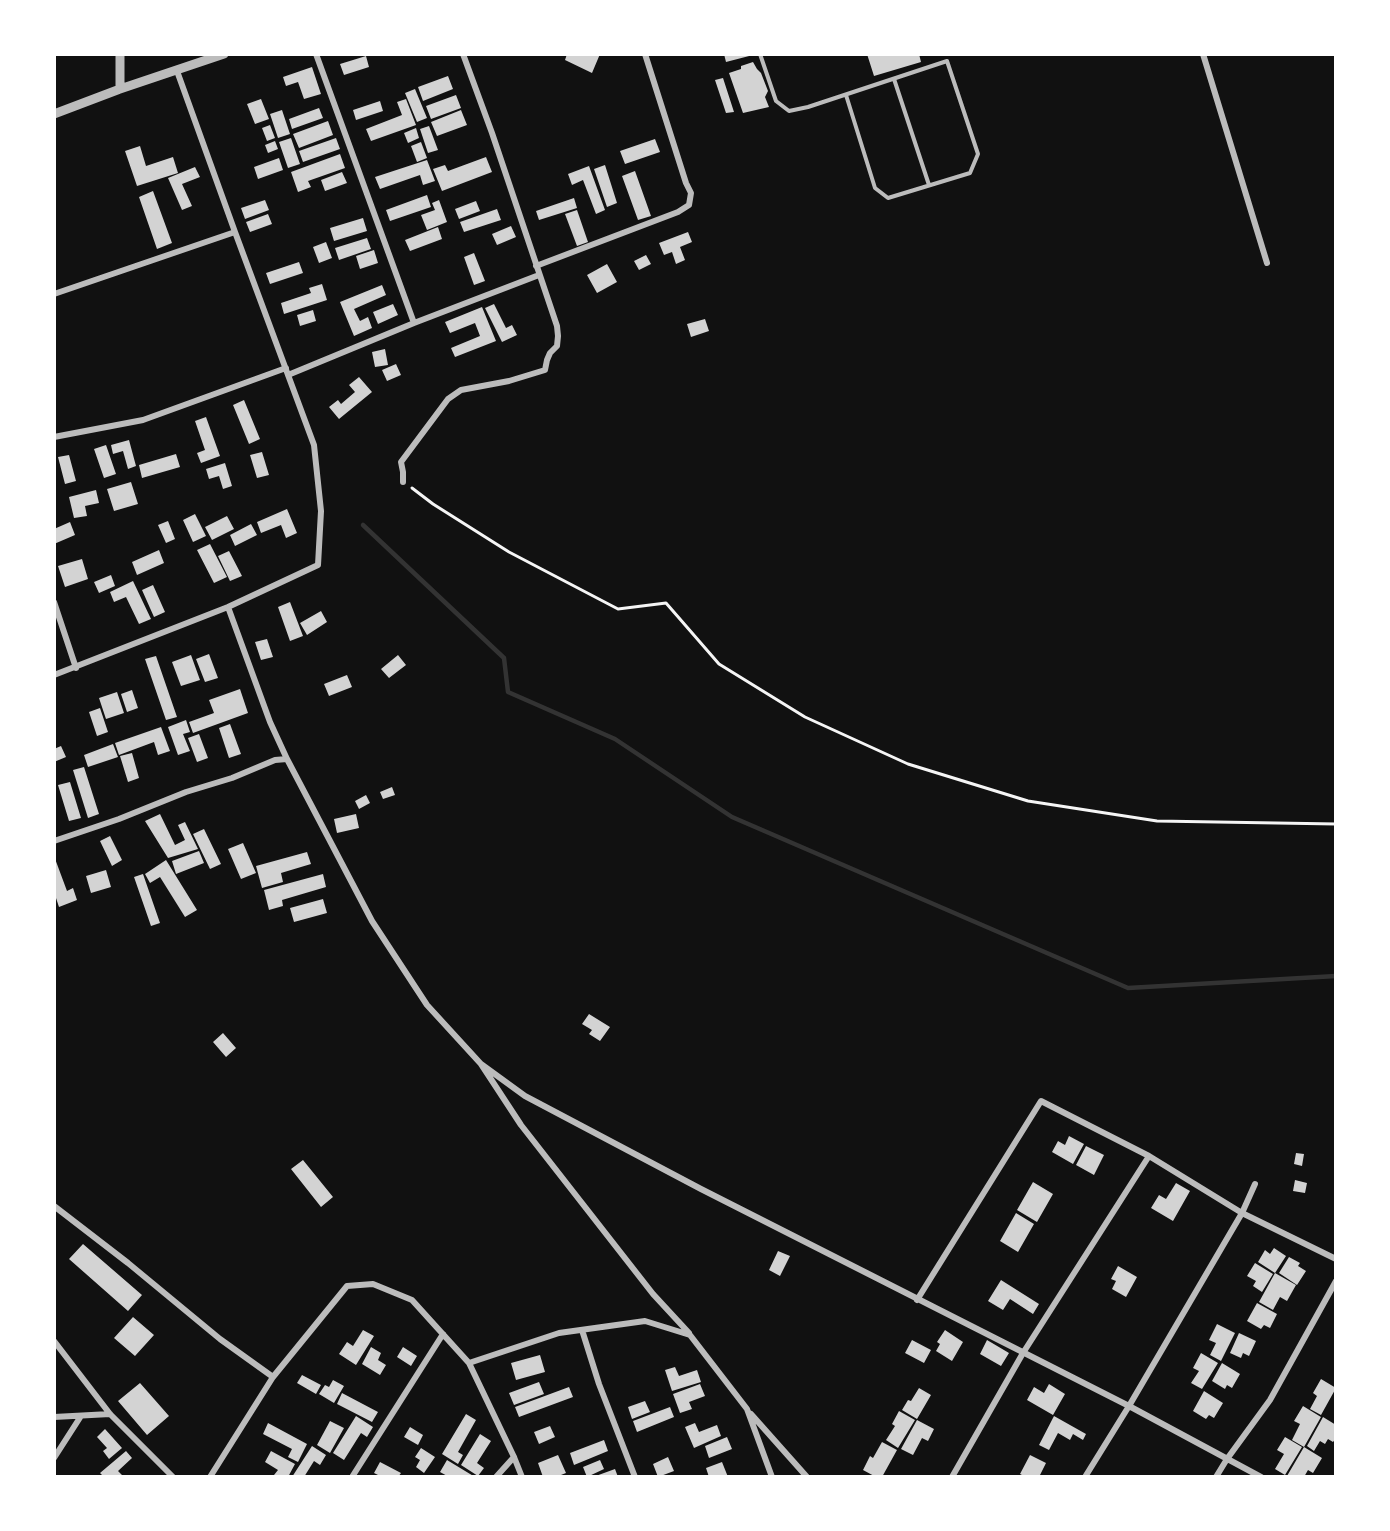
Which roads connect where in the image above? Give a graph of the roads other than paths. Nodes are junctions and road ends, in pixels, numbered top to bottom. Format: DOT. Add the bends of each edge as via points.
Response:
graph roads {
  1 [pos="120,54"];
  2 [pos="224,54"];
  3 [pos="316,54"];
  4 [pos="463,54"];
  5 [pos="645,54"];
  6 [pos="760,54"];
  7 [pos="1203,54"];
  8 [pos="177,71"];
  9 [pos="894,79"];
  10 [pos="120,89"];
  11 [pos="846,95"];
  12 [pos="54,114"];
  13 [pos="929,186"];
  14 [pos="235,232"];
  15 [pos="1268,263"];
  16 [pos="536,266"];
  17 [pos="539,275"];
  18 [pos="54,294"];
  19 [pos="414,323"];
  20 [pos="287,371"];
  21 [pos="54,437"];
  22 [pos="403,482"];
  23 [pos="54,602"];
  24 [pos="228,607"];
  25 [pos="76,668"];
  26 [pos="54,675"];
  27 [pos="287,759"];
  28 [pos="54,841"];
  29 [pos="481,1064"];
  30 [pos="1149,1156"];
  31 [pos="1255,1184"];
  32 [pos="54,1206"];
  33 [pos="1242,1213"];
  34 [pos="1336,1259"];
  35 [pos="1336,1281"];
  36 [pos="917,1300"];
  37 [pos="582,1330"];
  38 [pos="443,1334"];
  39 [pos="690,1335"];
  40 [pos="54,1341"];
  41 [pos="1023,1353"];
  42 [pos="469,1363"];
  43 [pos="273,1377"];
  44 [pos="1129,1406"];
  45 [pos="747,1409"];
  46 [pos="110,1414"];
  47 [pos="81,1416"];
  48 [pos="54,1417"];
  49 [pos="514,1457"];
  50 [pos="54,1458"];
  51 [pos="1227,1459"];
  52 [pos="173,1477"];
  53 [pos="210,1477"];
  54 [pos="352,1477"];
  55 [pos="496,1477"];
  56 [pos="522,1477"];
  57 [pos="635,1477"];
  58 [pos="772,1477"];
  59 [pos="807,1477"];
  60 [pos="952,1477"];
  61 [pos="1085,1477"];
  62 [pos="1216,1477"];
  63 [pos="1261,1477"];
  1 -- 10 [label="street"];
  2 -- 8 [label="street"];
  3 -- 19 [label="street"];
  4 -- 16 [label="street"];
  5 -- 16 [label="street" via="691,193 689,205"];
  6 -- 11 [label="lane" via="776,101 789,111"];
  7 -- 15 [label="street"];
  8 -- 10 [label="street"];
  8 -- 14 [label="street"];
  9 -- 11 [label="lane"];
  9 -- 13 [label="lane"];
  9 -- 13 [label="lane" via="947,61 978,154 970,173"];
  10 -- 12 [label="street"];
  11 -- 13 [label="lane" via="875,188 888,198"];
  14 -- 18 [label="street"];
  14 -- 20 [label="street"];
  16 -- 17 [label="street"];
  17 -- 19 [label="street"];
  17 -- 22 [label="street" via="558,336 545,370 461,390 448,399 401,462"];
  19 -- 20 [label="street"];
  20 -- 21 [label="street" via="143,420"];
  20 -- 24 [label="street" via="314,445 321,511 318,565"];
  23 -- 25 [label="street"];
  24 -- 25 [label="street"];
  24 -- 27 [label="street"];
  25 -- 26 [label="street"];
  27 -- 28 [label="street" via="275,760"];
  27 -- 29 [label="street" via="372,921 427,1005"];
  29 -- 36 [label="street" via="525,1096"];
  29 -- 39 [label="street" via="521,1125 653,1294"];
  30 -- 33 [label="street"];
  30 -- 36 [label="street" via="1041,1101"];
  30 -- 41 [label="street"];
  31 -- 33 [label="street"];
  32 -- 43 [label="street"];
  33 -- 34 [label="street"];
  33 -- 44 [label="street"];
  35 -- 51 [label="street" via="1270,1400"];
  36 -- 41 [label="street"];
  37 -- 39 [label="street" via="645,1321"];
  37 -- 42 [label="street" via="559,1333"];
  37 -- 57 [label="street" via="598,1384"];
  38 -- 42 [label="street"];
  38 -- 43 [label="street" via="412,1300 373,1284 347,1286"];
  38 -- 54 [label="street"];
  39 -- 45 [label="street"];
  40 -- 46 [label="street"];
  41 -- 44 [label="street"];
  41 -- 60 [label="street"];
  42 -- 49 [label="street"];
  43 -- 53 [label="street"];
  44 -- 51 [label="street"];
  44 -- 61 [label="street"];
  45 -- 58 [label="street"];
  45 -- 59 [label="street"];
  46 -- 47 [label="street"];
  46 -- 52 [label="street"];
  47 -- 48 [label="street"];
  47 -- 50 [label="street"];
  49 -- 55 [label="street"];
  49 -- 56 [label="street"];
  51 -- 62 [label="street"];
  51 -- 63 [label="street"];
}
